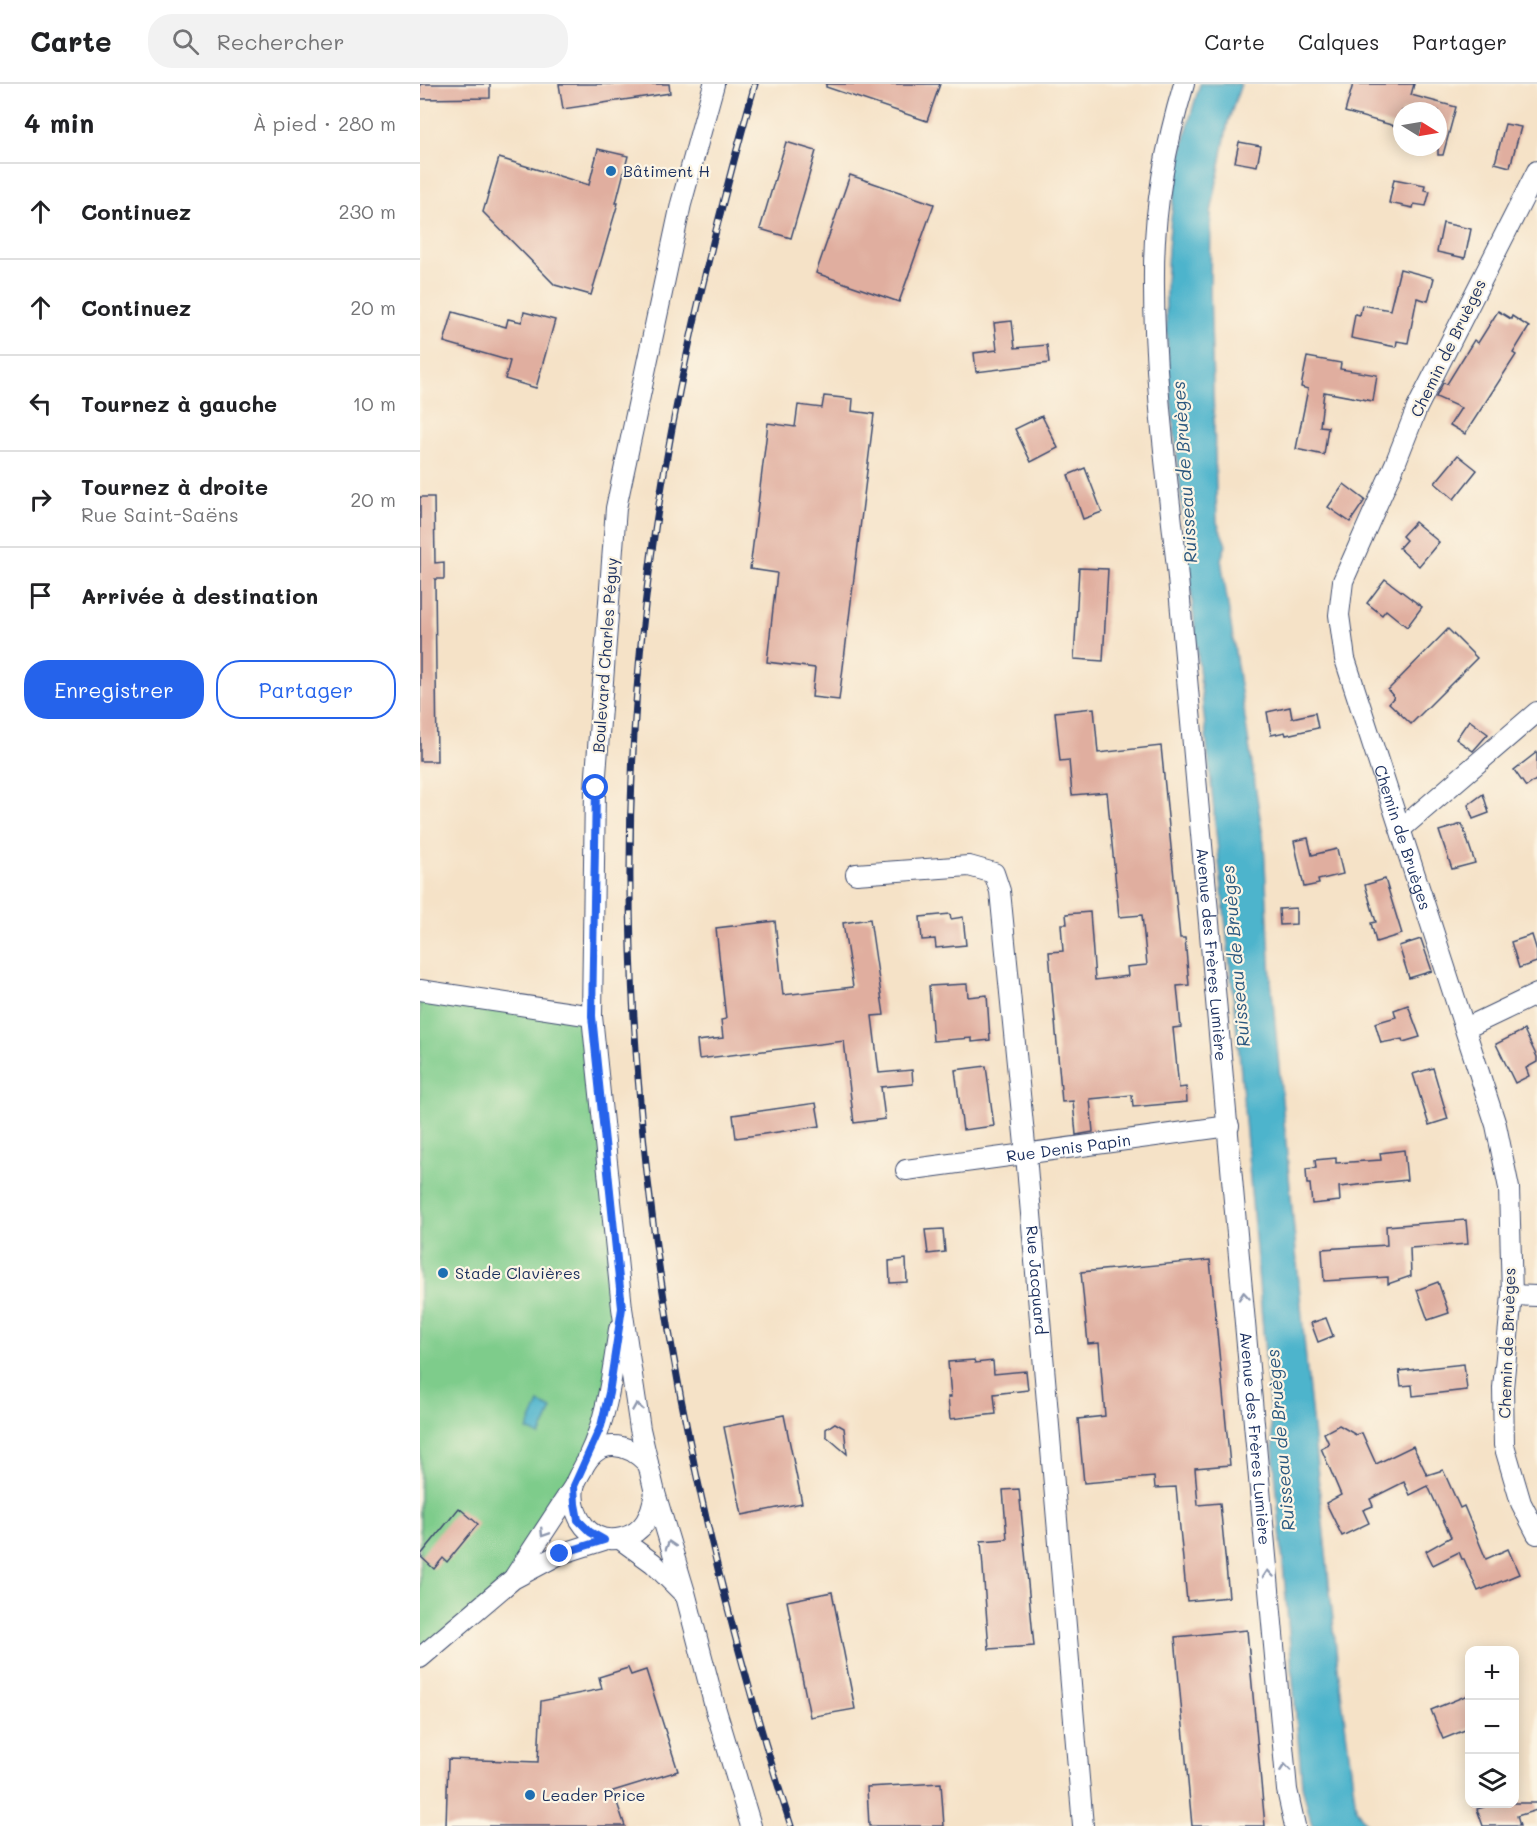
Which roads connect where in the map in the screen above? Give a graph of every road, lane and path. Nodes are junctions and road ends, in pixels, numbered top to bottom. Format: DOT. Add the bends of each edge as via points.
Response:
graph roads {
  1 [pos="714,84"];
  2 [pos="1184,84"];
  3 [pos="1537,171"];
  4 [pos="1537,712"];
  5 [pos="1402,828"];
  6 [pos="856,874"];
  7 [pos="420,990"];
  8 [pos="1537,994"];
  9 [pos="592,1016"];
  10 [pos="1466,1028"];
  11 [pos="1228,1126"];
  12 [pos="1026,1155"];
  13 [pos="906,1170"];
  14 [pos="1512,1295"];
  15 [pos="1537,1296"];
  16 [pos="622,1308"];
  17 [pos="585,1464"];
  18 [pos="648,1464"];
  19 [pos="574,1486"];
  20 [pos="655,1493"];
  21 [pos="1537,1534"];
  22 [pos="612,1539"];
  23 [pos="513,1579"];
  24 [pos="686,1596"];
  25 [pos="420,1658"];
  26 [pos="751,1826"];
  27 [pos="1083,1826"];
  28 [pos="1295,1826"];
  1 -- 9 [label="street, Boulevard Charles Péguy" via="681,204 616,508 596,788"];
  2 -- 11 [label="street, Avenue des Frères Lumière" via="1161,186 1154,261 1159,405"];
  3 -- 5 [label="street, Chemin de Bruèges" via="1416,408 1344,581 1339,615 1345,658"];
  4 -- 5 [label="street"];
  5 -- 10 [label="street, Chemin de Bruèges"];
  6 -- 12 [label="street, Rue Jacquard" via="969,866 994,873 1000,891"];
  7 -- 9 [label="street"];
  8 -- 10 [label="street"];
  9 -- 16 [label="street, Boulevard Charles Péguy"];
  10 -- 14 [label="street, Chemin de Bruèges" via="1496,1125 1509,1188"];
  11 -- 12 [label="street, Rue Denis Papin"];
  28 -- 11 [label="street, Avenue des Frères Lumière, one-way" via="1287,1790"];
  12 -- 13 [label="street, Rue Denis Papin"];
  12 -- 27 [label="street, Rue Jacquard"];
  14 -- 15 [label="street"];
  14 -- 21 [label="street, Chemin de Bruèges" via="1503,1388 1504,1445 1521,1503"];
  16 -- 17 [label="street, Boulevard Charles Péguy" via="609,1393 598,1437"];
  18 -- 16 [label="street, Boulevard Charles Péguy, one-way"];
  17 -- 18 [label="street" via="605,1446 625,1447"];
  17 -- 19 [label="street"];
  18 -- 20 [label="street"];
  19 -- 22 [label="street" via="578,1520 590,1532"];
  19 -- 23 [label="street, one-way"];
  20 -- 22 [label="street" via="644,1527"];
  24 -- 20 [label="street, one-way"];
  22 -- 23 [label="street" via="560,1554"];
  22 -- 24 [label="street" via="653,1563"];
  23 -- 25 [label="street"];
  24 -- 26 [label="street"];
}
